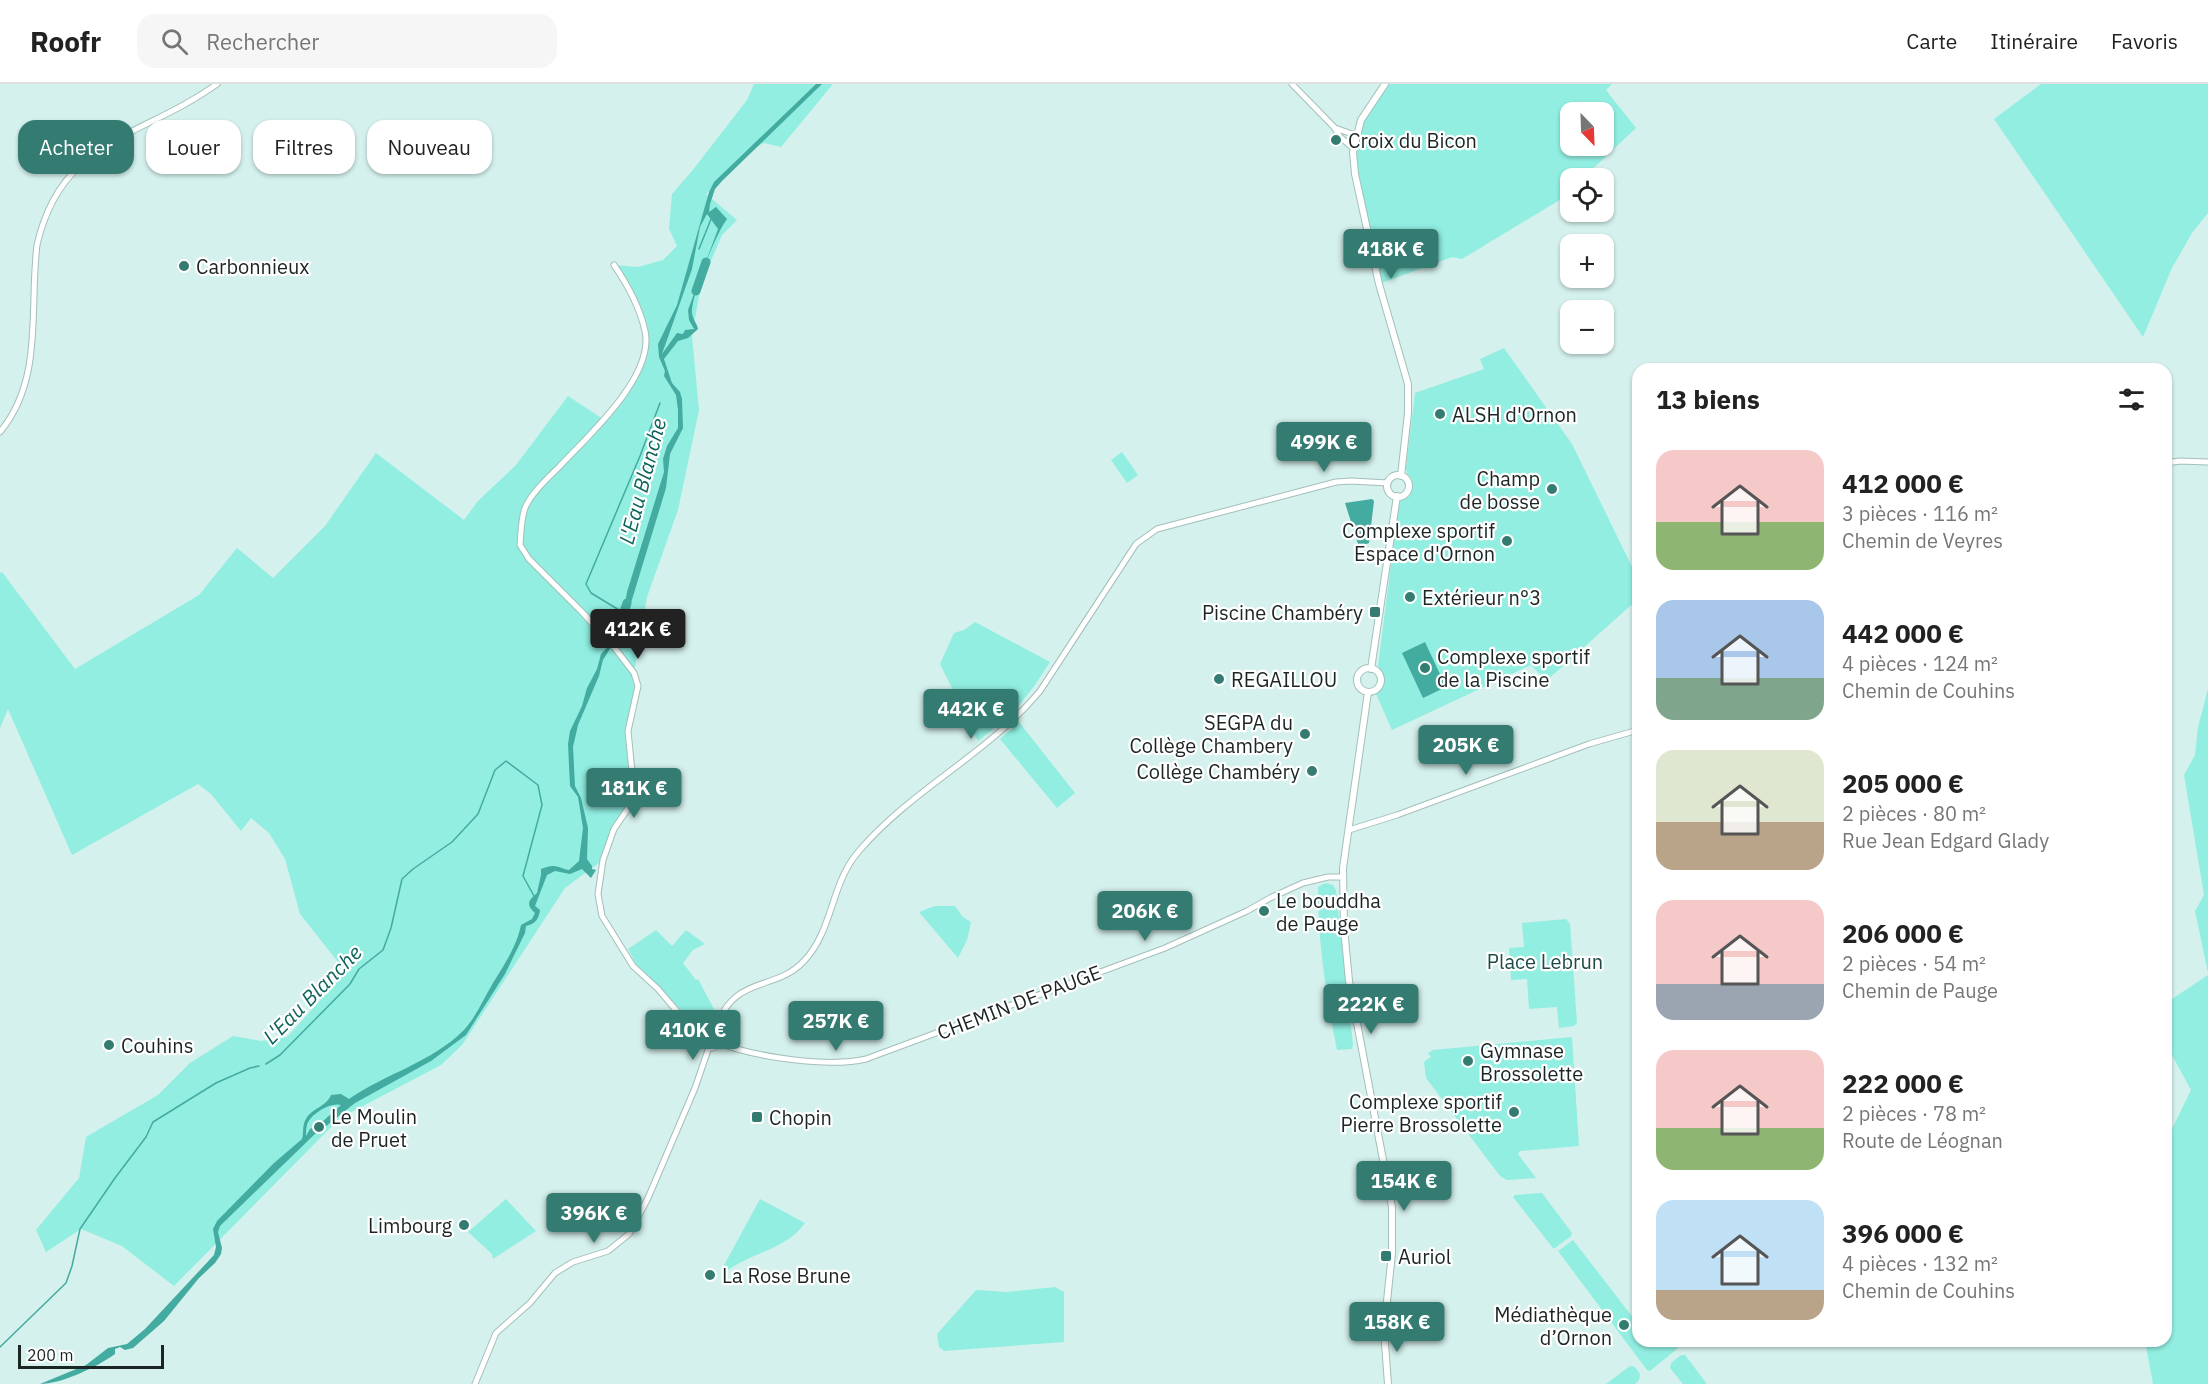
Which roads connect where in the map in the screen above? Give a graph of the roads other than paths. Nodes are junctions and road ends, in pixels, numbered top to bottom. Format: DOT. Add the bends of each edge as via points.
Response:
graph roads {
  1 [pos="217,84"];
  2 [pos="1292,84"];
  3 [pos="1385,84"];
  4 [pos="1334,127"];
  5 [pos="1355,135"];
  6 [pos="1353,147"];
  7 [pos="614,265"];
  8 [pos="0,432"];
  9 [pos="2172,462"];
  10 [pos="2208,462"];
  11 [pos="1401,476"];
  12 [pos="1388,483"];
  13 [pos="1396,496"];
  14 [pos="1371,669"];
  15 [pos="1368,692"];
  16 [pos="1632,732"];
  17 [pos="1349,830"];
  18 [pos="1343,877"];
  19 [pos="715,1031"];
  20 [pos="704,1034"];
  21 [pos="719,1043"];
  22 [pos="709,1047"];
  23 [pos="475,1384"];
  24 [pos="1388,1384"];
  1 -- 8 [label="street" via="92,154 54,198 37,245 30,367 18,404"];
  2 -- 4 [label="street"];
  3 -- 5 [label="main road"];
  4 -- 5 [label="street"];
  4 -- 6 [label="street"];
  5 -- 6 [label="main road"];
  6 -- 11 [label="main road" via="1355,174 1379,284 1408,384"];
  7 -- 20 [label="street" via="646,332 641,367 629,389 525,508 520,544 529,559 634,673 638,686 628,731 631,804 614,829 603,860 598,894 602,916 633,966 687,1023"];
  9 -- 10 [label="street"];
  11 -- 12 [label="main road" via="1394,476"];
  11 -- 13 [label="main road" via="1407,480 1408,490"];
  12 -- 13 [label="main road" via="1389,492"];
  12 -- 19 [label="street" via="1336,482 1157,529 1136,544 1029,704 986,744 897,811 870,838 843,873 826,925 807,958 790,972 742,991 723,1012"];
  13 -- 14 [label="main road"];
  14 -- 15 [label="main road" via="1380,675 1380,683"];
  14 -- 15 [label="main road" via="1361,672 1358,679 1361,689"];
  15 -- 17 [label="main road"];
  16 -- 17 [label="street"];
  17 -- 18 [label="main road"];
  18 -- 21 [label="street, CHEMIN DE PAUGE" via="1300,884 1165,948 866,1059 829,1063 744,1052"];
  18 -- 24 [label="main road" via="1349,981 1390,1192 1392,1253 1384,1323"];
  19 -- 20 [label="street"];
  19 -- 21 [label="street"];
  20 -- 22 [label="street" via="703,1042"];
  21 -- 22 [label="street"];
  22 -- 23 [label="street" via="648,1198 629,1234 608,1251 573,1262 555,1273 530,1303 496,1332"];
}
